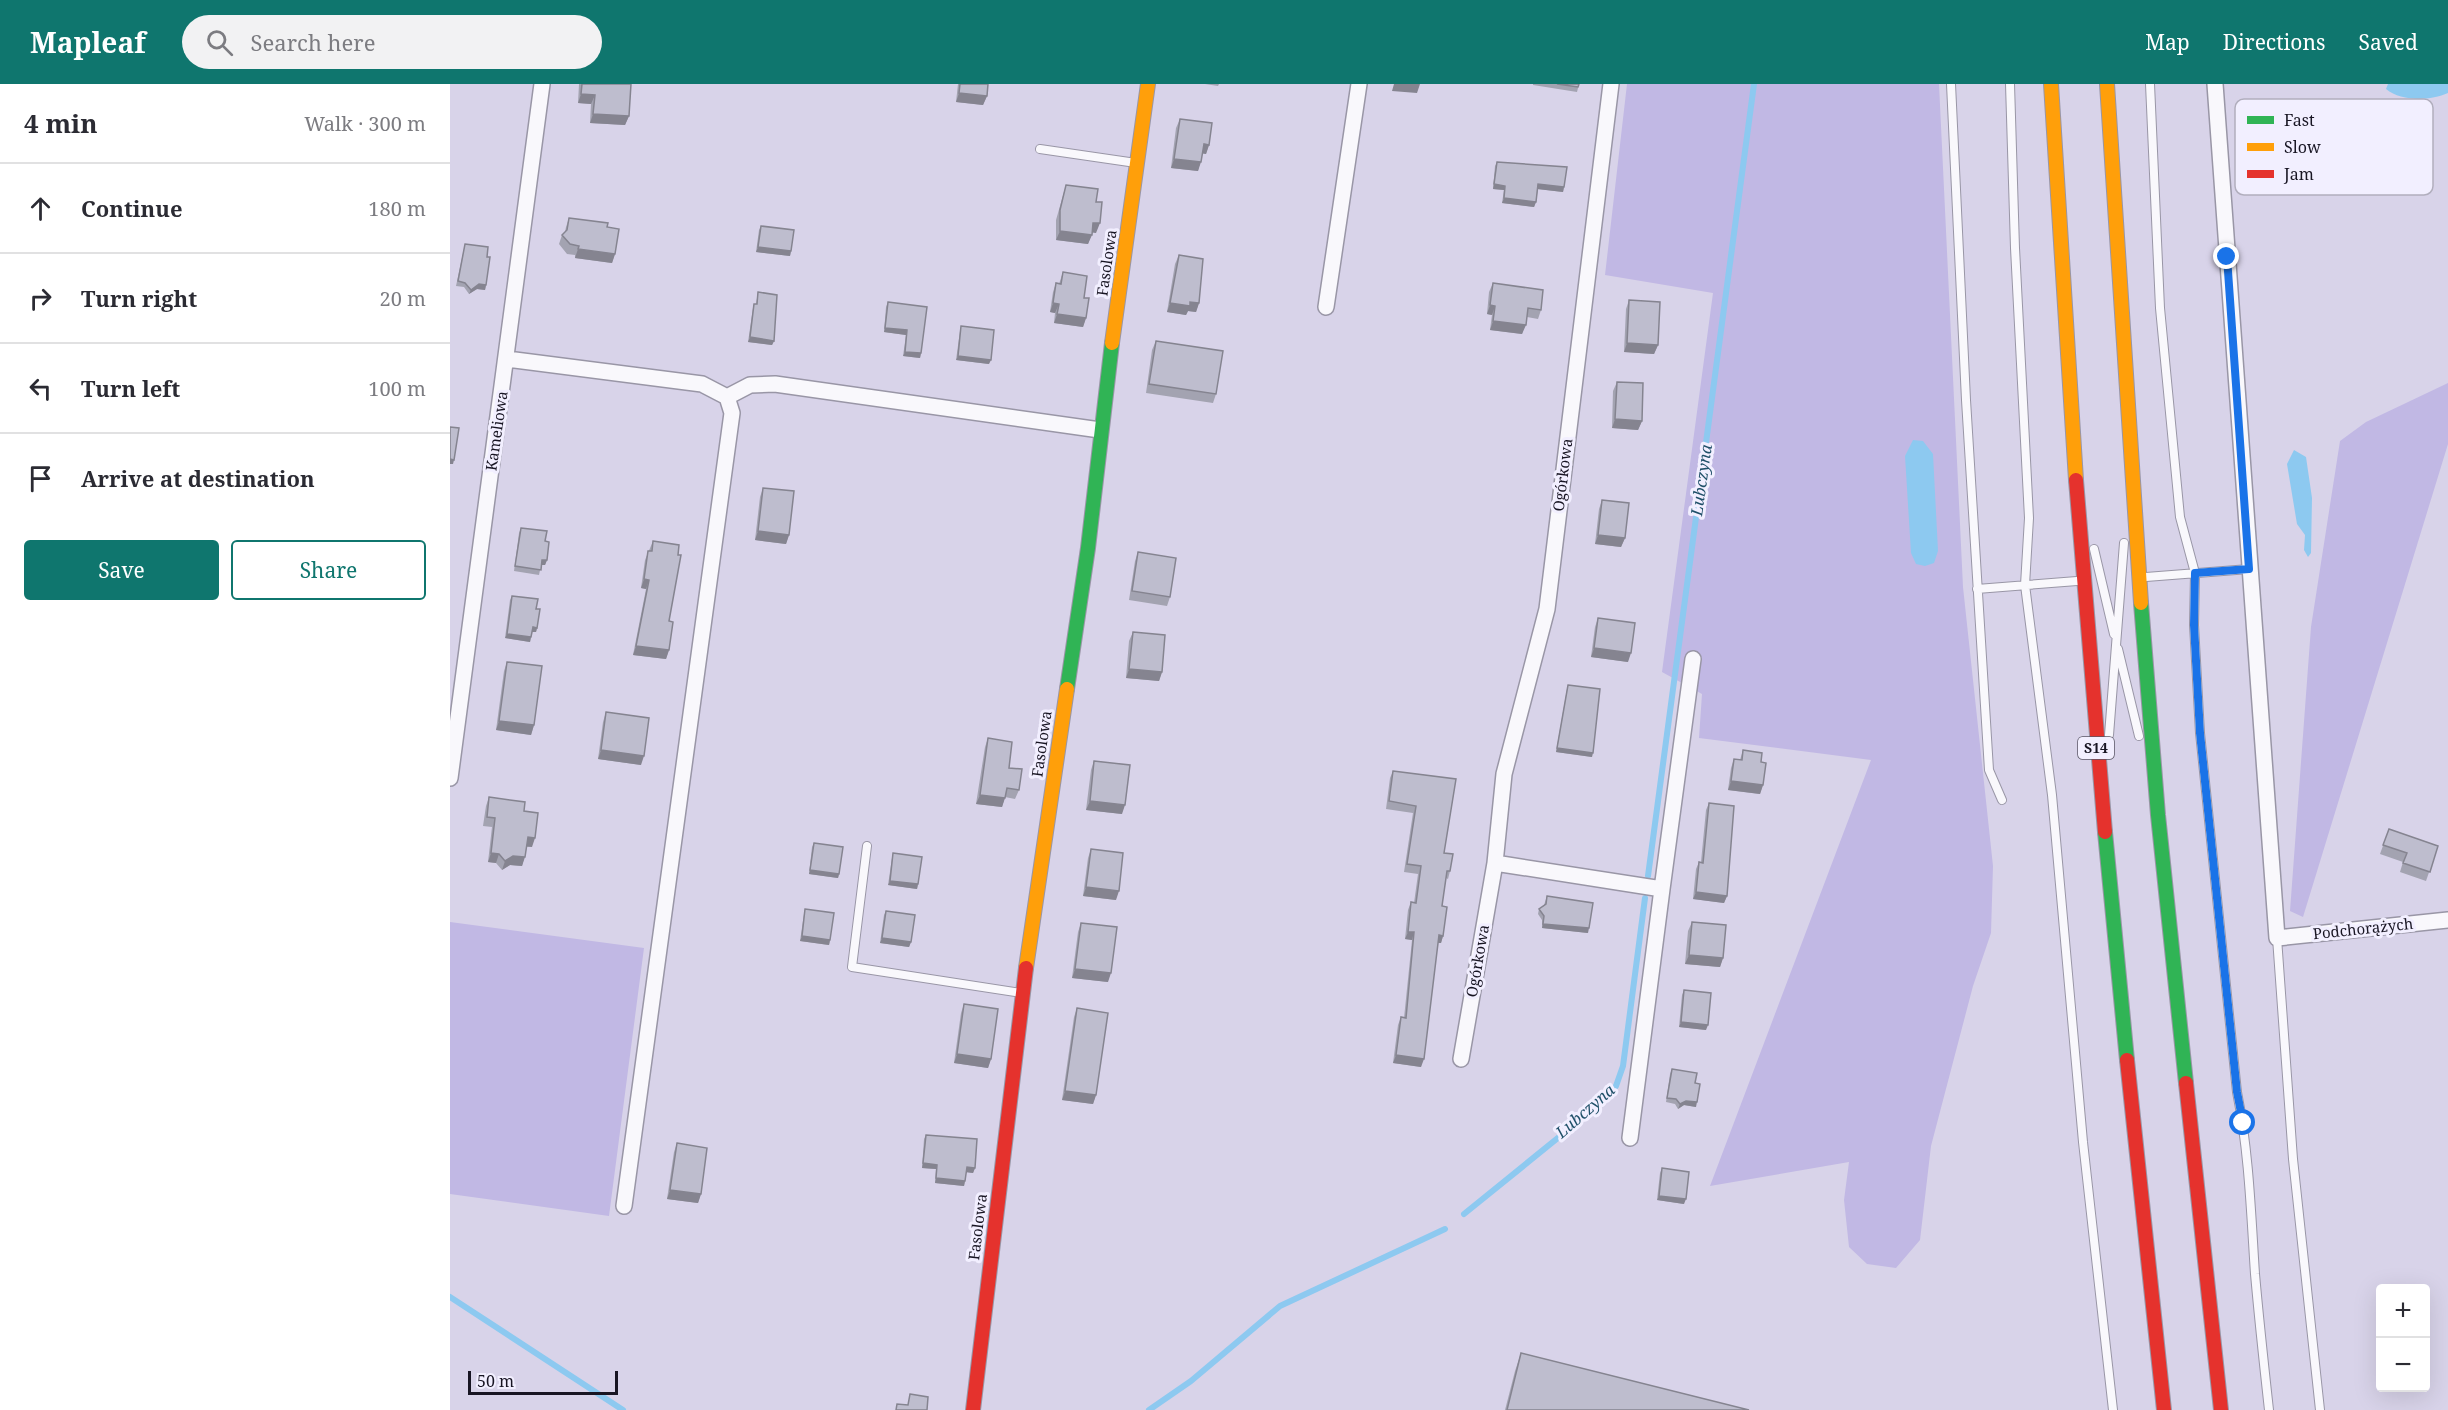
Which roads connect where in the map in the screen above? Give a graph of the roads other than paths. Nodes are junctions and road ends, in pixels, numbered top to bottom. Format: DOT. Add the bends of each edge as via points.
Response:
graph roads {
  1 [pos="542,84"];
  2 [pos="1148,84"];
  3 [pos="1359,84"];
  4 [pos="1611,84"];
  5 [pos="1951,84"];
  6 [pos="2010,84"];
  7 [pos="2050,84"];
  8 [pos="2107,84"];
  9 [pos="2150,84"];
  10 [pos="2215,84"];
  11 [pos="1040,149"];
  12 [pos="1137,164"];
  13 [pos="1326,307"];
  14 [pos="507,359"];
  15 [pos="726,397"];
  16 [pos="1100,430"];
  17 [pos="2130,463"];
  18 [pos="2074,466"];
  19 [pos="2126,510"];
  20 [pos="2090,532"];
  21 [pos="2124,534"];
  22 [pos="2092,543"];
  23 [pos="2249,569"];
  24 [pos="2195,573"];
  25 [pos="2139,578"];
  26 [pos="2082,581"];
  27 [pos="2025,585"];
  28 [pos="1977,589"];
  29 [pos="2116,642"];
  30 [pos="1693,658"];
  31 [pos="2108,744"];
  32 [pos="2141,746"];
  33 [pos="2108,755"];
  34 [pos="2144,758"];
  35 [pos="450,778"];
  36 [pos="2002,800"];
  37 [pos="2158,815"];
  38 [pos="2103,823"];
  39 [pos="867,846"];
  40 [pos="1496,863"];
  41 [pos="1662,889"];
  42 [pos="2448,920"];
  43 [pos="2277,938"];
  44 [pos="1022,994"];
  45 [pos="1461,1059"];
  46 [pos="1630,1138"];
  47 [pos="624,1206"];
  48 [pos="973,1410"];
  49 [pos="2113,1410"];
  50 [pos="2164,1410"];
  51 [pos="2221,1410"];
  52 [pos="2269,1410"];
  53 [pos="2320,1410"];
  1 -- 14 [label="street, Kameliowa"];
  2 -- 12 [label="main road, Fasolowa"];
  3 -- 13 [label="street"];
  4 -- 40 [label="street, Ogórkowa" via="1547,609 1504,774"];
  5 -- 28 [label="lane"];
  6 -- 27 [label="lane" via="2029,518"];
  7 -- 18 [label="main road, S14"];
  8 -- 17 [label="main road"];
  9 -- 24 [label="lane" via="2161,320 2180,517"];
  10 -- 23 [label="street"];
  11 -- 12 [label="lane"];
  12 -- 16 [label="main road, Fasolowa"];
  14 -- 15 [label="street" via="702,384"];
  14 -- 35 [label="street, Kameliowa"];
  15 -- 16 [label="street" via="750,385 776,384"];
  15 -- 47 [label="street" via="732,413"];
  16 -- 44 [label="main road, Fasolowa" via="1088,548"];
  17 -- 19 [label="lane"];
  17 -- 25 [label="main road"];
  18 -- 20 [label="lane"];
  18 -- 26 [label="main road, S14"];
  21 -- 29 [label="lane"];
  22 -- 29 [label="lane"];
  23 -- 24 [label="lane"];
  23 -- 43 [label="street"];
  24 -- 25 [label="lane"];
  24 -- 52 [label="lane" via="2200,733 2252,1206"];
  25 -- 37 [label="main road"];
  26 -- 27 [label="lane"];
  26 -- 38 [label="main road, S14"];
  27 -- 28 [label="lane"];
  27 -- 49 [label="lane" via="2052,795 2083,1142"];
  28 -- 36 [label="lane" via="1989,770"];
  29 -- 31 [label="lane"];
  29 -- 32 [label="lane"];
  30 -- 41 [label="street"];
  33 -- 38 [label="lane"];
  34 -- 37 [label="lane"];
  37 -- 51 [label="main road"];
  38 -- 50 [label="main road, S14"];
  39 -- 44 [label="lane" via="852,967"];
  40 -- 41 [label="street"];
  40 -- 45 [label="street, Ogórkowa"];
  41 -- 46 [label="street"];
  42 -- 43 [label="street, Podchorążych"];
  43 -- 53 [label="lane" via="2293,1159"];
  44 -- 48 [label="main road, Fasolowa"];
}
